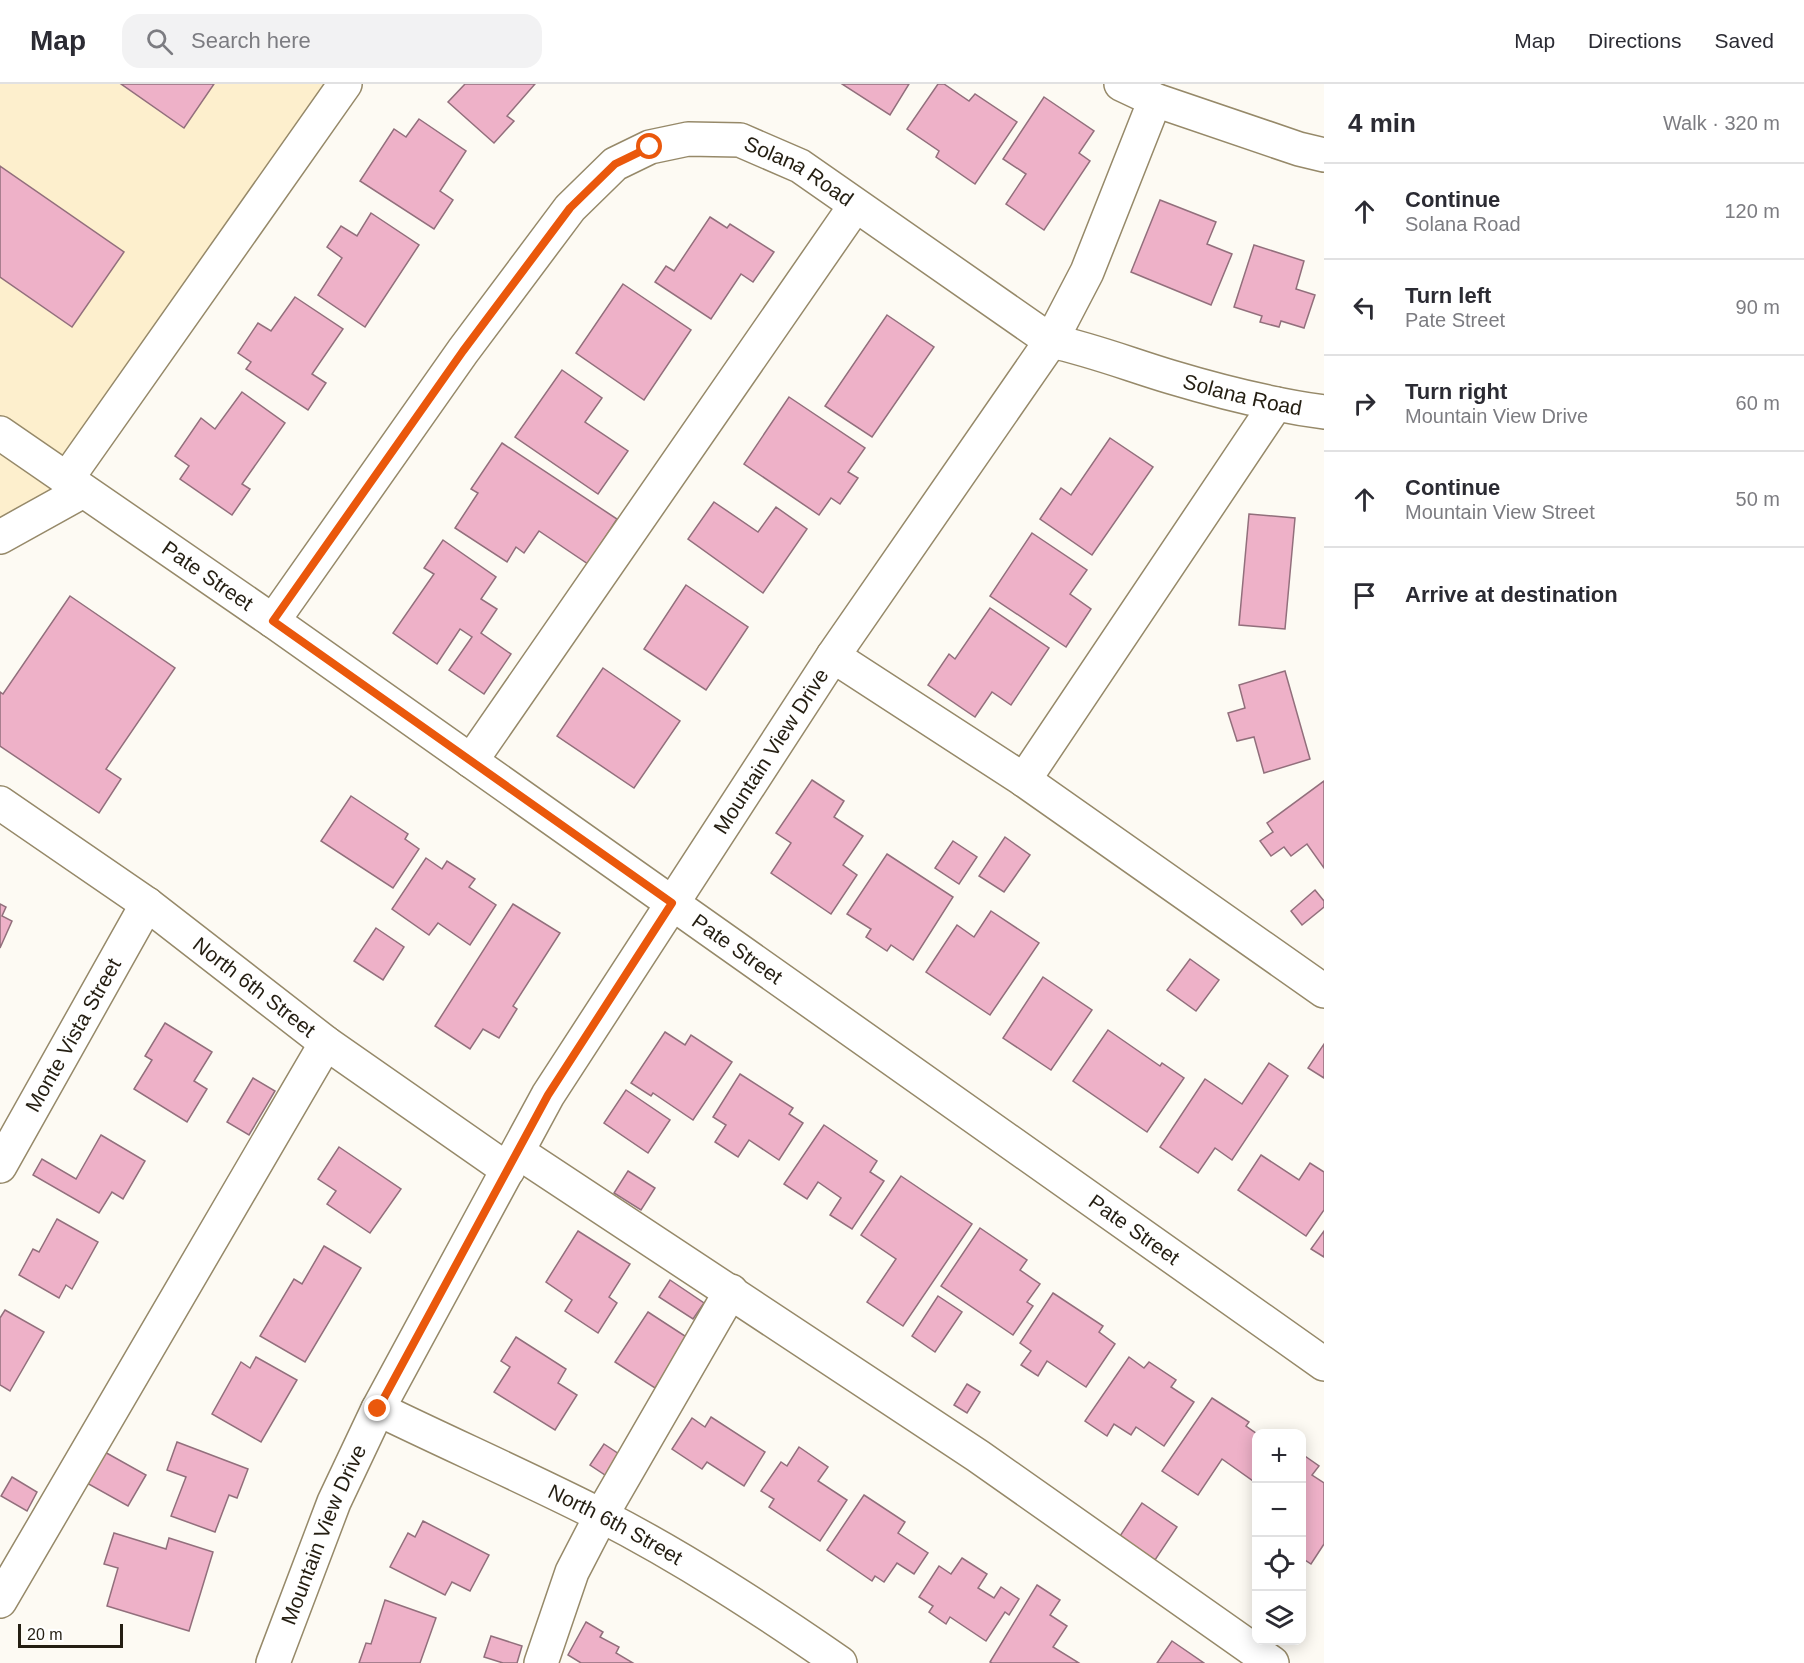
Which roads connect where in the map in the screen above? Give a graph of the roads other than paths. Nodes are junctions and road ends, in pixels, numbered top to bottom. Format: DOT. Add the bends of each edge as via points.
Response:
graph roads {
  1 [pos="345,84"];
  2 [pos="1121,84"];
  3 [pos="1155,100"];
  4 [pos="1324,155"];
  5 [pos="855,206"];
  6 [pos="1052,341"];
  7 [pos="1276,404"];
  8 [pos="1324,412"];
  9 [pos="0,433"];
  10 [pos="74,486"];
  11 [pos="0,537"];
  12 [pos="273,621"];
  13 [pos="833,656"];
  14 [pos="471,761"];
  15 [pos="1024,780"];
  16 [pos="0,803"];
  17 [pos="672,903"];
  18 [pos="147,904"];
  19 [pos="1324,991"];
  20 [pos="326,1043"];
  21 [pos="513,1161"];
  22 [pos="0,1166"];
  23 [pos="731,1291"];
  24 [pos="1324,1364"];
  25 [pos="378,1409"];
  26 [pos="601,1516"];
  27 [pos="0,1601"];
  28 [pos="273,1663"];
  29 [pos="541,1663"];
  30 [pos="840,1663"];
  31 [pos="1272,1663"];
  1 -- 10 [label="street"];
  2 -- 3 [label="street"];
  3 -- 4 [label="street"];
  3 -- 6 [label="street, Mountain View Drive" via="1088,272"];
  5 -- 6 [label="street, Solana Road"];
  5 -- 12 [label="street, Solana Road" via="800,166 740,140 688,139 650,147 615,164 546,238"];
  5 -- 14 [label="street"];
  6 -- 7 [label="street, Solana Road"];
  6 -- 13 [label="street, Mountain View Drive"];
  7 -- 8 [label="street, Solana Road"];
  7 -- 15 [label="street"];
  9 -- 10 [label="street, Pate Street"];
  10 -- 11 [label="street"];
  10 -- 12 [label="street, Pate Street"];
  12 -- 14 [label="street, Pate Street"];
  13 -- 15 [label="street"];
  13 -- 17 [label="street, Mountain View Drive"];
  14 -- 17 [label="street, Pate Street"];
  15 -- 19 [label="street"];
  16 -- 18 [label="street, North 6th Street"];
  17 -- 21 [label="street, Mountain View Drive" via="548,1095"];
  17 -- 24 [label="street, Pate Street"];
  18 -- 20 [label="street, North 6th Street"];
  18 -- 22 [label="street, Monte Vista Street"];
  20 -- 21 [label="street, North 6th Street"];
  20 -- 27 [label="street"];
  21 -- 23 [label="street, North 6th Street"];
  21 -- 25 [label="street, Mountain View Drive"];
  23 -- 26 [label="street"];
  23 -- 31 [label="street, North 6th Street" via="978,1456"];
  25 -- 26 [label="street, North 6th Street"];
  25 -- 28 [label="street, Mountain View Drive" via="334,1502"];
  26 -- 29 [label="street" via="572,1572"];
  26 -- 30 [label="street, North 6th Street" via="778,1619"];
}
